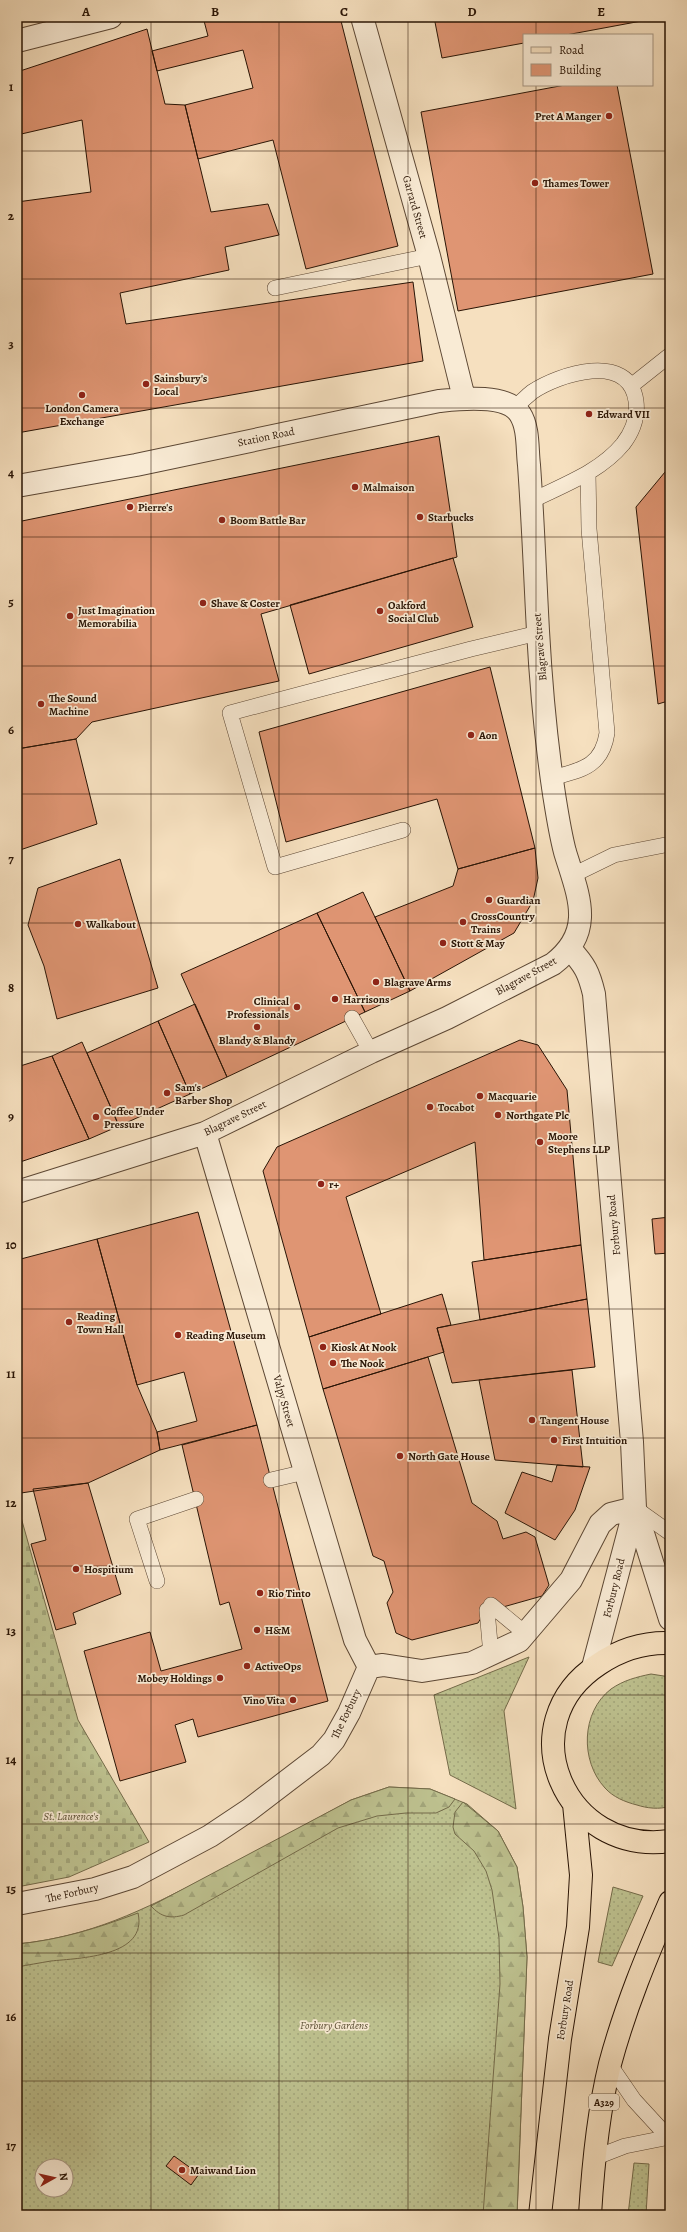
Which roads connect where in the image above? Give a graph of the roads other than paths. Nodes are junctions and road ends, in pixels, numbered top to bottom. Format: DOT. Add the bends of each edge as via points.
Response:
graph roads {
  1 [pos="111,17"];
  2 [pos="362,17"];
  3 [pos="17,42"];
  4 [pos="429,256"];
  5 [pos="275,288"];
  6 [pos="670,355"];
  7 [pos="631,386"];
  8 [pos="464,398"];
  9 [pos="514,408"];
  10 [pos="588,473"];
  11 [pos="17,486"];
  12 [pos="531,501"];
  13 [pos="538,634"];
  14 [pos="552,778"];
  15 [pos="403,830"];
  16 [pos="670,844"];
  17 [pos="573,875"];
  18 [pos="570,949"];
  19 [pos="352,1018"];
  20 [pos="371,1052"];
  21 [pos="205,1133"];
  22 [pos="17,1192"];
  23 [pos="305,1472"];
  24 [pos="271,1480"];
  25 [pos="196,1499"];
  26 [pos="635,1508"];
  27 [pos="670,1533"];
  28 [pos="157,1581"];
  29 [pos="670,1619"];
  30 [pos="526,1634"];
  31 [pos="670,1643"];
  32 [pos="491,1655"];
  33 [pos="369,1667"];
  34 [pos="594,1667"];
  35 [pos="574,1804"];
  36 [pos="670,1841"];
  37 [pos="670,1902"];
  38 [pos="17,1904"];
  39 [pos="610,2065"];
  40 [pos="669,2137"];
  41 [pos="594,2158"];
  42 [pos="540,2215"];
  43 [pos="590,2215"];
  1 -- 3 [label="street"];
  2 -- 4 [label="street, Garrard Street"];
  4 -- 5 [label="lane"];
  4 -- 8 [label="street, Garrard Street"];
  6 -- 7 [label="lane"];
  7 -- 9 [label="lane" via="615,373 594,370 552,382 532,392"];
  7 -- 10 [label="lane" via="637,409 631,432 608,458"];
  8 -- 9 [label="street, Station Road" via="500,402"];
  8 -- 11 [label="street, Station Road" via="439,401 136,465"];
  9 -- 12 [label="street, Blagrave Street" via="520,414 525,429"];
  10 -- 12 [label="lane"];
  10 -- 14 [label="lane" via="589,529 607,733 605,746 595,761 577,771"];
  12 -- 13 [label="street, Blagrave Street"];
  13 -- 14 [label="street, Blagrave Street"];
  13 -- 15 [label="lane" via="471,649 230,713 275,868"];
  14 -- 17 [label="street, Blagrave Street" via="559,830"];
  16 -- 17 [label="lane" via="614,855"];
  17 -- 18 [label="street, Blagrave Street" via="580,911 575,938"];
  18 -- 20 [label="street, Blagrave Street" via="552,964 447,1018"];
  18 -- 26 [label="street, Forbury Road" via="583,963 594,994 632,1435"];
  19 -- 20 [label="lane"];
  20 -- 21 [label="street, Blagrave Street"];
  21 -- 22 [label="street, Blagrave Street"];
  21 -- 23 [label="street, Valpy Street"];
  23 -- 24 [label="lane"];
  23 -- 33 [label="street, Valpy Street" via="355,1640"];
  25 -- 28 [label="lane" via="138,1519"];
  26 -- 27 [label="lane"];
  26 -- 29 [label="street, Forbury Road"];
  26 -- 30 [label="street" via="610,1514 600,1524 571,1580"];
  26 -- 34 [label="street, Forbury Road"];
  30 -- 32 [label="street" via="519,1641"];
  30 -- 32 [label="lane" via="489,1607"];
  31 -- 34 [label="main road" via="626,1648"];
  32 -- 33 [label="street" via="472,1664 422,1671 382,1665"];
  33 -- 38 [label="street, The Forbury" via="334,1740 321,1754 249,1810 210,1836 133,1877 95,1889"];
  34 -- 35 [label="main road" via="565,1698 552,1734 555,1770"];
  35 -- 36 [label="main road" via="587,1818 611,1833 641,1842"];
  35 -- 42 [label="main road, Forbury Road" via="581,1875 578,1927 560,2039"];
  37 -- 39 [label="main road, A329" via="643,1963"];
  39 -- 40 [label="lane" via="634,2100"];
  39 -- 41 [label="main road, A329"];
  40 -- 41 [label="lane" via="625,2146"];
  41 -- 43 [label="main road, A329"];
}
